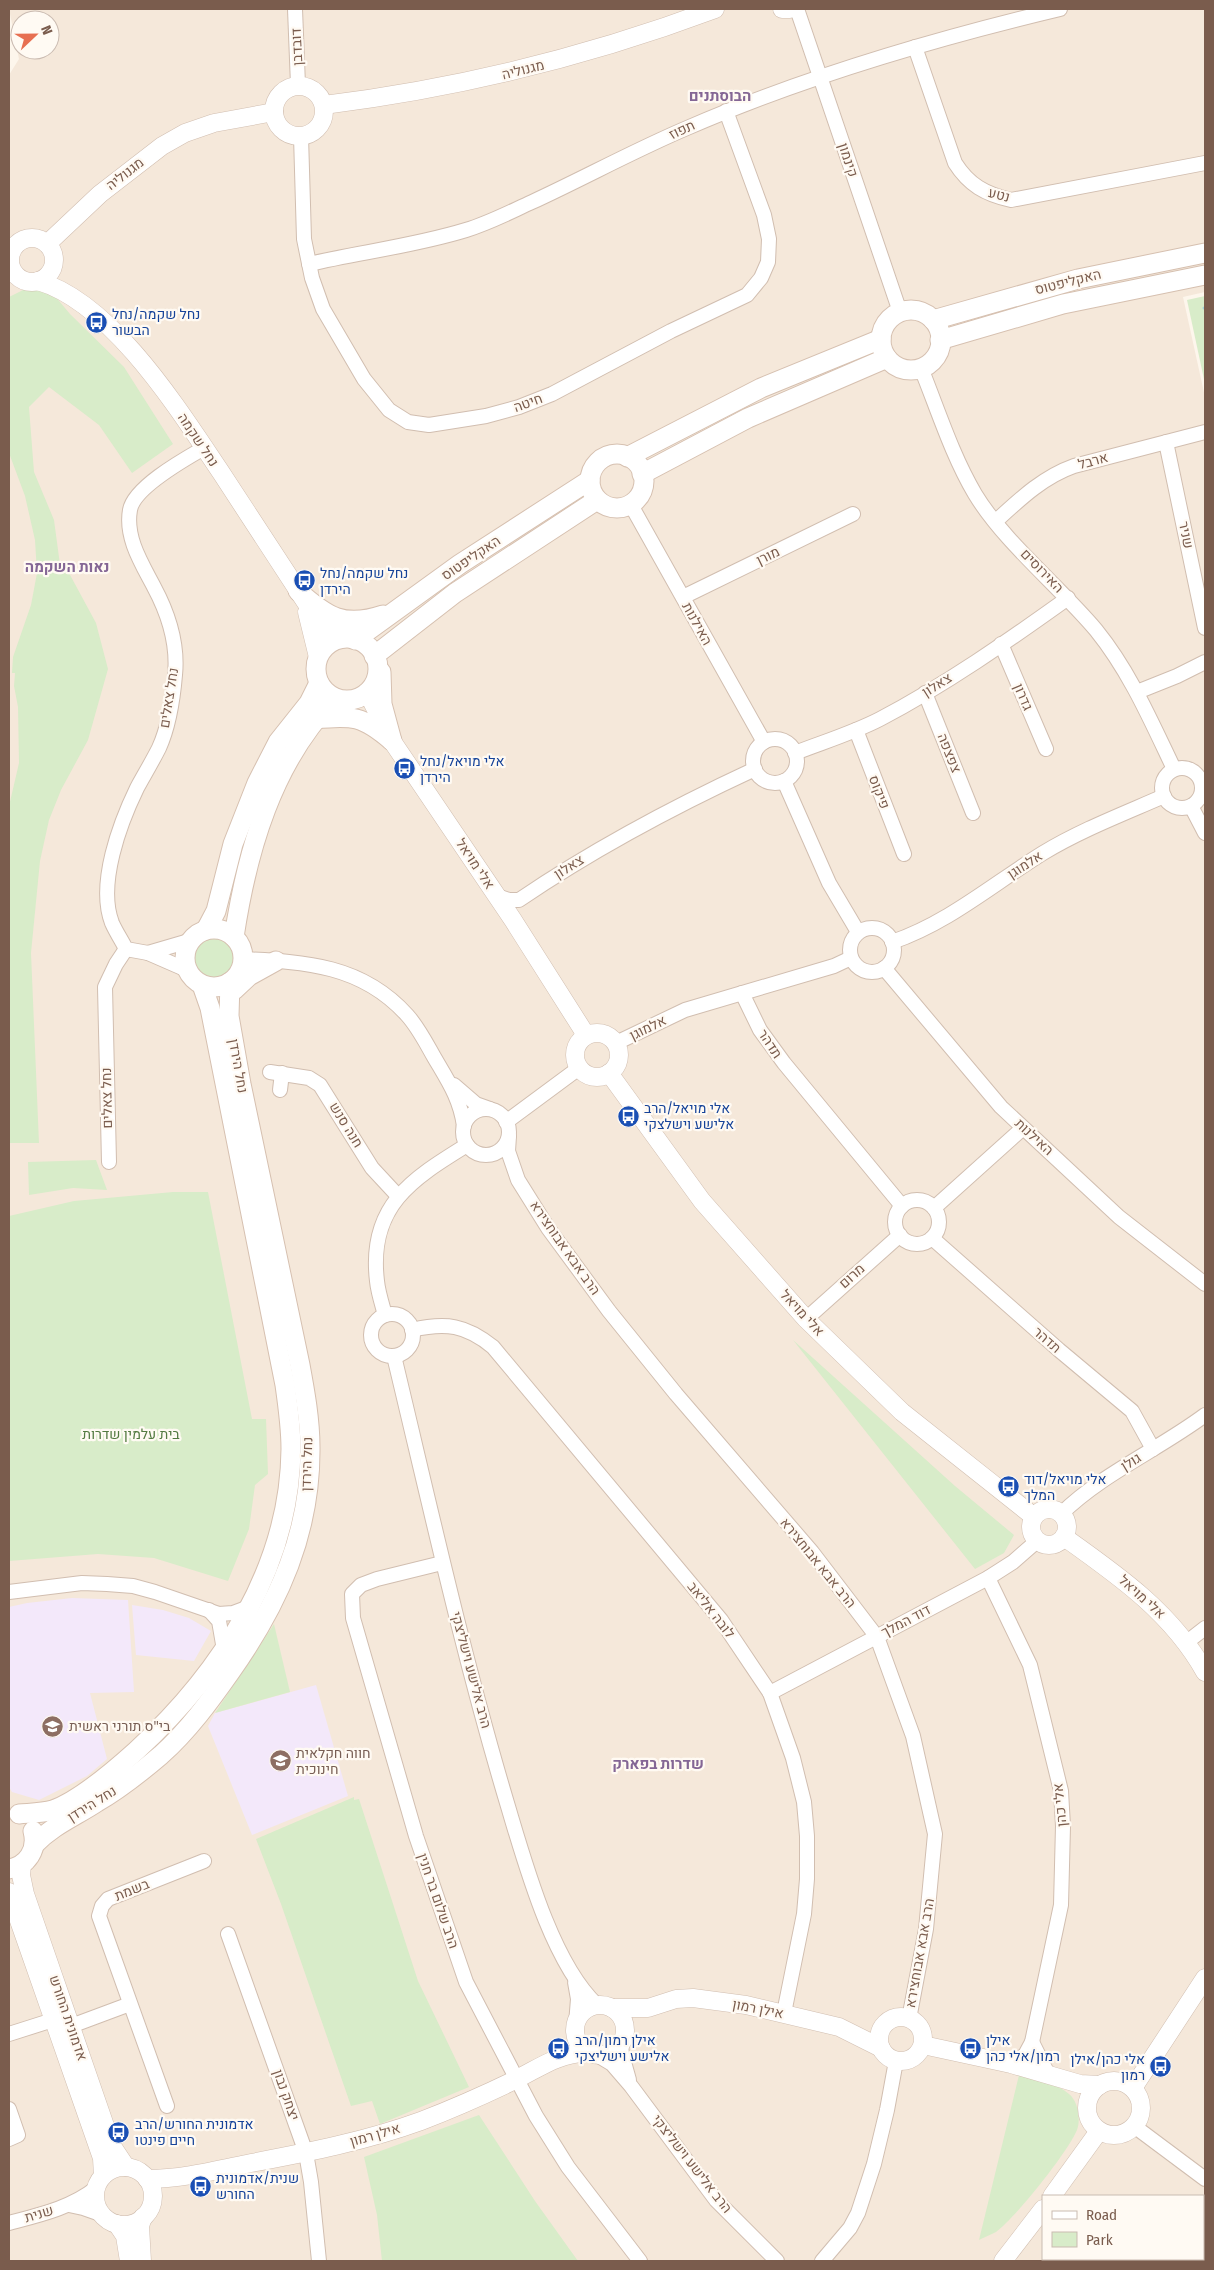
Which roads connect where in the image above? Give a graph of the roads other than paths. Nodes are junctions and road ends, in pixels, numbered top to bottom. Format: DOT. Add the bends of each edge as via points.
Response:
graph roads {
  1 [pos="294,9"];
  2 [pos="715,9"];
  3 [pos="782,9"];
  4 [pos="790,9"];
  5 [pos="797,9"];
  6 [pos="1060,9"];
  7 [pos="915,47"];
  8 [pos="821,77"];
  9 [pos="298,85"];
  10 [pos="324,105"];
  11 [pos="726,111"];
  12 [pos="274,112"];
  13 [pos="301,136"];
  14 [pos="1205,163"];
  15 [pos="16,234"];
  16 [pos="47,244"];
  17 [pos="1205,254"];
  18 [pos="9,260"];
  19 [pos="310,264"];
  20 [pos="53,265"];
  21 [pos="1205,275"];
  22 [pos="32,281"];
  23 [pos="9,287"];
  24 [pos="82,303"];
  25 [pos="900,312"];
  26 [pos="933,320"];
  27 [pos="881,339"];
  28 [pos="940,340"];
  29 [pos="887,358"];
  30 [pos="921,368"];
  31 [pos="1205,432"];
  32 [pos="1166,442"];
  33 [pos="204,448"];
  34 [pos="628,457"];
  35 [pos="642,474"];
  36 [pos="590,480"];
  37 [pos="597,500"];
  38 [pos="631,505"];
  39 [pos="853,514"];
  40 [pos="996,521"];
  41 [pos="298,591"];
  42 [pos="683,597"];
  43 [pos="1068,598"];
  44 [pos="394,611"];
  45 [pos="1205,628"];
  46 [pos="350,639"];
  47 [pos="394,640"];
  48 [pos="1001,644"];
  49 [pos="374,656"];
  50 [pos="318,657"];
  51 [pos="1205,662"];
  52 [pos="319,683"];
  53 [pos="367,692"];
  54 [pos="1137,692"];
  55 [pos="924,693"];
  56 [pos="335,698"];
  57 [pos="315,719"];
  58 [pos="856,730"];
  59 [pos="392,741"];
  60 [pos="764,742"];
  61 [pos="1046,749"];
  62 [pos="795,753"];
  63 [pos="755,769"];
  64 [pos="1174,769"];
  65 [pos="784,780"];
  66 [pos="1164,796"];
  67 [pos="1191,806"];
  68 [pos="974,813"];
  69 [pos="1205,833"];
  70 [pos="904,854"];
  71 [pos="497,896"];
  72 [pos="519,900"];
  73 [pos="513,920"];
  74 [pos="206,930"];
  75 [pos="858,932"];
  76 [pos="235,934"];
  77 [pos="189,941"];
  78 [pos="892,942"];
  79 [pos="126,949"];
  80 [pos="148,953"];
  81 [pos="851,958"];
  82 [pos="243,959"];
  83 [pos="276,960"];
  84 [pos="884,968"];
  85 [pos="187,970"];
  86 [pos="202,985"];
  87 [pos="230,989"];
  88 [pos="742,992"];
  89 [pos="586,1035"];
  90 [pos="616,1043"];
  91 [pos="579,1068"];
  92 [pos="609,1073"];
  93 [pos="448,1080"];
  94 [pos="280,1090"];
  95 [pos="491,1109"];
  96 [pos="506,1122"];
  97 [pos="464,1126"];
  98 [pos="1023,1128"];
  99 [pos="509,1136"];
  100 [pos="467,1145"];
  101 [pos="478,1154"];
  102 [pos="109,1162"];
  103 [pos="518,1180"];
  104 [pos="398,1196"];
  105 [pos="902,1206"];
  106 [pos="934,1208"];
  107 [pos="900,1236"];
  108 [pos="932,1238"];
  109 [pos="1205,1284"];
  110 [pos="385,1315"];
  111 [pos="806,1319"];
  112 [pos="412,1330"];
  113 [pos="394,1356"];
  114 [pos="1205,1415"];
  115 [pos="1153,1448"];
  116 [pos="1061,1514"];
  117 [pos="1033,1516"];
  118 [pos="1064,1537"];
  119 [pos="1036,1541"];
  120 [pos="442,1563"];
  121 [pos="988,1578"];
  122 [pos="9,1592"];
  123 [pos="249,1607"];
  124 [pos="209,1610"];
  125 [pos="1205,1628"];
  126 [pos="877,1637"];
  127 [pos="1187,1642"];
  128 [pos="224,1650"];
  129 [pos="1205,1672"];
  130 [pos="770,1693"];
  131 [pos="14,1813"];
  132 [pos="35,1844"];
  133 [pos="204,1861"];
  134 [pos="16,1867"];
  135 [pos="9,1892"];
  136 [pos="228,1934"];
  137 [pos="574,1976"];
  138 [pos="1205,1978"];
  139 [pos="130,2004"];
  140 [pos="604,2006"];
  141 [pos="648,2008"];
  142 [pos="784,2013"];
  143 [pos="909,2019"];
  144 [pos="53,2020"];
  145 [pos="885,2024"];
  146 [pos="71,2026"];
  147 [pos="576,2027"];
  148 [pos="839,2027"];
  149 [pos="9,2034"];
  150 [pos="623,2038"];
  151 [pos="1032,2042"];
  152 [pos="922,2045"];
  153 [pos="881,2048"];
  154 [pos="593,2054"];
  155 [pos="552,2059"];
  156 [pos="896,2061"];
  157 [pos="1011,2064"];
  158 [pos="1055,2077"];
  159 [pos="516,2080"];
  160 [pos="1100,2085"];
  161 [pos="631,2086"];
  162 [pos="1133,2088"];
  163 [pos="167,2106"];
  164 [pos="1087,2107"];
  165 [pos="9,2109"];
  166 [pos="1134,2126"];
  167 [pos="1099,2131"];
  168 [pos="9,2139"];
  169 [pos="306,2153"];
  170 [pos="126,2167"];
  171 [pos="187,2176"];
  172 [pos="146,2179"];
  173 [pos="1205,2179"];
  174 [pos="100,2182"];
  175 [pos="1053,2195"];
  176 [pos="152,2198"];
  177 [pos="69,2205"];
  178 [pos="1042,2210"];
  179 [pos="143,2217"];
  180 [pos="110,2220"];
  181 [pos="9,2223"];
  182 [pos="129,2261"];
  183 [pos="142,2261"];
  184 [pos="319,2261"];
  185 [pos="640,2261"];
  186 [pos="777,2261"];
  187 [pos="822,2261"];
  188 [pos="1004,2261"];
  1 -- 9 [label="street, דובדבן"];
  2 -- 10 [label="street, מגנוליה" via="619,43 501,75"];
  3 -- 4 [label="street"];
  5 -- 8 [label="street, קינמון"];
  6 -- 7 [label="street, תפוז"];
  7 -- 8 [label="street, תפוז"];
  7 -- 14 [label="street, נטע" via="955,163 975,187 992,196 1010,200"];
  8 -- 11 [label="street, תפוז"];
  8 -- 25 [label="street, קינמון"];
  9 -- 10 [label="street" via="315,90"];
  9 -- 12 [label="street" via="281,93"];
  10 -- 13 [label="street" via="320,126"];
  11 -- 19 [label="street, תפוז" via="467,230"];
  11 -- 19 [label="street, חיטה" via="764,215 769,239 768,262 761,278 747,295 552,394 519,407 429,425 408,422 389,410 364,379 323,309"];
  12 -- 13 [label="street" via="280,127"];
  12 -- 16 [label="street, מגנוליה" via="214,122 185,132 100,194"];
  13 -- 19 [label="street, חיטה" via="304,240"];
  15 -- 16 [label="street" via="35,237"];
  15 -- 18 [label="street"];
  16 -- 20 [label="street" via="53,254"];
  17 -- 26 [label="main road, האקליפטוס" via="1078,279"];
  18 -- 22 [label="street" via="13,272"];
  20 -- 22 [label="street" via="50,272"];
  20 -- 24 [label="street, נחל שקמה"];
  21 -- 28 [label="main road, האקליפטוס" via="1063,304"];
  22 -- 23 [label="street"];
  22 -- 24 [label="street, נחל שקמה" via="58,288"];
  24 -- 33 [label="street, נחל שקמה" via="135,354"];
  25 -- 26 [label="main road" via="916,310"];
  25 -- 27 [label="main road" via="884,324"];
  26 -- 28 [label="main road"];
  27 -- 29 [label="main road"];
  27 -- 34 [label="main road" via="762,388"];
  28 -- 30 [label="main road" via="935,358"];
  29 -- 30 [label="main road" via="902,369"];
  29 -- 35 [label="main road" via="756,414"];
  30 -- 40 [label="street, האירוסים" via="955,455 976,495"];
  31 -- 32 [label="street, ארבל"];
  32 -- 40 [label="street, ארבל" via="1057,472"];
  32 -- 45 [label="street, שניר"];
  33 -- 41 [label="street, נחל שקמה"];
  33 -- 79 [label="street, נחל צאלים" via="141,492 130,509 131,534 138,558 168,621 174,646 175,673 167,723 159,747 131,802 110,861 107,888 112,922"];
  34 -- 35 [label="main road" via="635,461"];
  34 -- 36 [label="main road" via="614,454 599,460"];
  35 -- 38 [label="main road" via="642,491"];
  36 -- 37 [label="main road" via="591,492"];
  36 -- 44 [label="main road, האקליפטוס"];
  37 -- 38 [label="main road" via="609,508"];
  37 -- 47 [label="main road, האקליפטוס" via="454,593"];
  38 -- 42 [label="street, האילנות"];
  39 -- 42 [label="street, מורן"];
  40 -- 43 [label="street, האירוסים"];
  41 -- 44 [label="main road" via="318,609 336,619 368,620"];
  41 -- 46 [label="street, נחל שקמה" via="328,632"];
  41 -- 50 [label="street, נחל שקמה" via="309,616"];
  42 -- 60 [label="street, האילנות"];
  43 -- 48 [label="street, צאלון"];
  43 -- 54 [label="street, האירוסים" via="1098,633"];
  44 -- 46 [label="main road, האקליפטוס"];
  46 -- 49 [label="main road" via="366,646"];
  46 -- 50 [label="main road" via="330,643"];
  47 -- 49 [label="main road, האקליפטוס"];
  47 -- 59 [label="main road" via="382,664 380,686"];
  48 -- 55 [label="street, צאלון"];
  48 -- 61 [label="street, גדרון"];
  49 -- 53 [label="main road" via="376,679"];
  50 -- 52 [label="main road"];
  51 -- 54 [label="street"];
  52 -- 56 [label="main road"];
  52 -- 74 [label="main road" via="309,703 278,742 258,783 233,844 216,911"];
  53 -- 56 [label="main road" via="352,700"];
  53 -- 59 [label="street, אלי מויאל"];
  54 -- 64 [label="street, האירוסים"];
  55 -- 58 [label="street, צאלון"];
  55 -- 68 [label="street, צפצפה"];
  56 -- 57 [label="main road"];
  57 -- 59 [label="main road" via="353,717 373,725"];
  57 -- 76 [label="main road" via="295,748 262,816 251,850"];
  58 -- 62 [label="street, צאלון"];
  58 -- 70 [label="street, פיקוס"];
  59 -- 71 [label="street, אלי מויאל"];
  60 -- 62 [label="street" via="778,739"];
  60 -- 63 [label="street" via="754,754"];
  62 -- 65 [label="street" via="796,767 793,774"];
  63 -- 65 [label="street" via="764,780 772,783"];
  63 -- 72 [label="street, צאלון" via="640,826 571,865"];
  64 -- 66 [label="street" via="1164,779"];
  64 -- 67 [label="street" via="1191,769 1201,779 1201,797"];
  65 -- 75 [label="street" via="829,883"];
  66 -- 67 [label="street" via="1178,808"];
  66 -- 78 [label="street, אלמוגן" via="1044,852 942,920"];
  67 -- 69 [label="street"];
  71 -- 72 [label="street"];
  71 -- 73 [label="street, אלי מויאל"];
  72 -- 73 [label="street"];
  73 -- 89 [label="street, אלי מויאל"];
  74 -- 76 [label="main road"];
  74 -- 77 [label="main road"];
  75 -- 78 [label="street" via="877,929"];
  75 -- 81 [label="street" via="850,947"];
  76 -- 82 [label="main road"];
  76 -- 83 [label="main road" via="254,953"];
  77 -- 80 [label="street"];
  77 -- 85 [label="main road" via="184,960"];
  78 -- 84 [label="street" via="892,959"];
  79 -- 80 [label="street"];
  79 -- 102 [label="street, נחל צאלים" via="105,987"];
  80 -- 85 [label="street"];
  81 -- 84 [label="street" via="863,970 874,972"];
  81 -- 88 [label="street, אלמוגן" via="834,966"];
  82 -- 83 [label="street"];
  82 -- 87 [label="main road"];
  83 -- 87 [label="main road"];
  83 -- 93 [label="street" via="340,970 380,991 408,1016"];
  84 -- 98 [label="street, האילנות" via="1001,1107"];
  85 -- 86 [label="main road"];
  86 -- 87 [label="main road"];
  86 -- 123 [label="main road, נחל הירדן" via="210,1008 290,1422 291,1450 283,1512 269,1564"];
  87 -- 132 [label="main road, נחל הירדן" via="229,1016 241,1084 307,1407 309,1477 303,1518 270,1612 207,1706 163,1753 131,1779 48,1831"];
  88 -- 90 [label="street, אלמוגן" via="686,1010"];
  88 -- 105 [label="street, תדהר" via="760,1030 784,1063"];
  89 -- 90 [label="street" via="600,1033"];
  89 -- 91 [label="street" via="576,1051"];
  90 -- 92 [label="street" via="618,1062"];
  91 -- 92 [label="street" via="592,1076"];
  91 -- 96 [label="street"];
  92 -- 111 [label="street, אלי מויאל" via="702,1201"];
  93 -- 95 [label="street" via="476,1104"];
  93 -- 97 [label="street" via="461,1105"];
  94 -- 104 [label="street, חנה סנש" via="276,1073 310,1078 320,1085 372,1168"];
  95 -- 96 [label="street"];
  95 -- 97 [label="street" via="472,1113"];
  96 -- 99 [label="street"];
  97 -- 100 [label="street"];
  98 -- 106 [label="street"];
  98 -- 109 [label="street, האילנות" via="1119,1217"];
  99 -- 101 [label="street" via="501,1150"];
  99 -- 103 [label="street, הרב אבא אבוחצירא" via="508,1151"];
  100 -- 101 [label="street"];
  100 -- 104 [label="street" via="417,1177"];
  101 -- 103 [label="street, הרב אבא אבוחצירא" via="495,1161"];
  103 -- 126 [label="street, הרב אבא אבוחצירא" via="548,1228 609,1311 812,1552"];
  104 -- 110 [label="street" via="380,1232 376,1256 377,1281"];
  105 -- 106 [label="street" via="916,1200"];
  105 -- 107 [label="street" via="895,1219"];
  106 -- 108 [label="street" via="939,1226"];
  107 -- 108 [label="street" via="914,1244 925,1243"];
  107 -- 111 [label="street, מרום"];
  108 -- 115 [label="street, תדהר" via="1132,1411"];
  110 -- 112 [label="street" via="398,1314"];
  110 -- 113 [label="street" via="373,1324 370,1338 377,1350"];
  111 -- 117 [label="street, אלי מויאל" via="902,1412"];
  112 -- 113 [label="street" via="407,1349"];
  112 -- 130 [label="street, לובה אליאב" via="433,1325 461,1327 479,1335 493,1347 721,1620"];
  113 -- 120 [label="street, הרב אלישע וישליצקי"];
  114 -- 115 [label="street, גולן"];
  115 -- 116 [label="street, גולן" via="1081,1494"];
  116 -- 117 [label="street" via="1045,1509"];
  116 -- 118 [label="street" via="1066,1524"];
  117 -- 119 [label="street" via="1031,1531"];
  118 -- 119 [label="street" via="1052,1545"];
  118 -- 127 [label="street, אלי מויאל" via="1121,1578"];
  119 -- 121 [label="street, דוד המלך" via="1013,1562"];
  120 -- 137 [label="street, הרב אלישע וישליצקי" via="518,1839 544,1915"];
  120 -- 159 [label="street, הרב שלום בר חנין" via="361,1585 352,1594 353,1618 416,1836 466,1982"];
  121 -- 126 [label="street, דוד המלך"];
  121 -- 151 [label="street, אלי כהן" via="1030,1664 1061,1792 1061,1905"];
  122 -- 124 [label="street" via="82,1583 107,1584 148,1590"];
  123 -- 124 [label="street" via="226,1615"];
  123 -- 128 [label="main road, נחל הירדן"];
  124 -- 128 [label="street" via="219,1621"];
  125 -- 127 [label="street"];
  126 -- 130 [label="street, דוד המלך"];
  126 -- 143 [label="street, הרב אבא אבוחצירא" via="913,1736 935,1834 926,1929"];
  127 -- 129 [label="street, אלי מויאל"];
  128 -- 131 [label="main road, נחל הירדן" via="189,1697 128,1758 92,1787 54,1809"];
  130 -- 142 [label="street, לובה אליאב" via="800,1784 807,1836 804,1914"];
  131 -- 132 [label="main road" via="31,1826"];
  132 -- 134 [label="main road, נחל הירדן" via="30,1857"];
  133 -- 139 [label="street, בשמת" via="108,1900 102,1906 99,1916 102,1927"];
  134 -- 146 [label="street, אדמונית החורש"];
  135 -- 144 [label="street, אדמונית החורש"];
  136 -- 169 [label="street, יצחק נבון"];
  137 -- 140 [label="street, הרב אלישע וישליצקי" via="588,1996"];
  137 -- 147 [label="street, הרב אלישע וישליצקי" via="578,1999"];
  138 -- 162 [label="street"];
  139 -- 146 [label="street"];
  139 -- 163 [label="street, בשמת"];
  140 -- 141 [label="street, אילן רמון"];
  140 -- 147 [label="street" via="584,2011"];
  140 -- 150 [label="street" via="622,2018"];
  141 -- 142 [label="street, אילן רמון" via="676,1999 693,1998"];
  141 -- 150 [label="street, אילן רמון"];
  142 -- 148 [label="street, אילן רמון"];
  143 -- 145 [label="street" via="896,2018"];
  143 -- 152 [label="street" via="922,2032"];
  144 -- 149 [label="street"];
  144 -- 174 [label="street, אדמונית החורש" via="102,2158"];
  145 -- 148 [label="street, אילן רמון"];
  145 -- 153 [label="street" via="879,2036"];
  146 -- 170 [label="street, אדמונית החורש" via="112,2146"];
  147 -- 154 [label="street" via="582,2047"];
  147 -- 155 [label="street, אילן רמון" via="566,2046"];
  148 -- 153 [label="street, אילן רמון"];
  150 -- 154 [label="street" via="611,2053"];
  150 -- 161 [label="street, הרב אלישע וישליצקי" via="622,2056"];
  151 -- 157 [label="street, אלי כהן" via="1025,2055"];
  151 -- 158 [label="street"];
  152 -- 156 [label="street" via="920,2052 910,2060"];
  152 -- 157 [label="street"];
  153 -- 156 [label="street"];
  154 -- 155 [label="street, אילן רמון" via="570,2054"];
  154 -- 161 [label="street, הרב אלישע וישליצקי" via="612,2064"];
  155 -- 159 [label="street, אילן רמון"];
  156 -- 187 [label="street" via="874,2164 858,2213 846,2234"];
  157 -- 158 [label="street"];
  158 -- 160 [label="street" via="1080,2084"];
  158 -- 164 [label="street" via="1072,2085"];
  159 -- 169 [label="street, אילן רמון" via="420,2121 370,2138"];
  159 -- 185 [label="street, הרב שלום בר חנין" via="568,2167"];
  160 -- 162 [label="street" via="1116,2081"];
  160 -- 164 [label="street" via="1089,2098"];
  161 -- 186 [label="street, הרב אלישע וישליצקי" via="716,2200"];
  162 -- 166 [label="street" via="1141,2108"];
  164 -- 167 [label="street" via="1091,2122"];
  165 -- 168 [label="street" via="18,2135"];
  166 -- 167 [label="street" via="1118,2135"];
  166 -- 173 [label="street"];
  167 -- 175 [label="street"];
  169 -- 171 [label="street, אילן רמון"];
  169 -- 184 [label="street, יצחק נבון"];
  170 -- 172 [label="street" via="140,2172"];
  170 -- 174 [label="street" via="114,2169"];
  171 -- 172 [label="street, אילן רמון"];
  171 -- 176 [label="street, אילן רמון"];
  172 -- 176 [label="street"];
  174 -- 177 [label="street, שנית" via="82,2200"];
  174 -- 180 [label="street" via="96,2202"];
  176 -- 179 [label="street"];
  177 -- 180 [label="street, שנית"];
  177 -- 181 [label="street, שנית"];
  178 -- 188 [label="street"];
  179 -- 180 [label="street" via="131,2224"];
  179 -- 183 [label="street" via="140,2226"];
  180 -- 182 [label="street" via="125,2236"];
}
